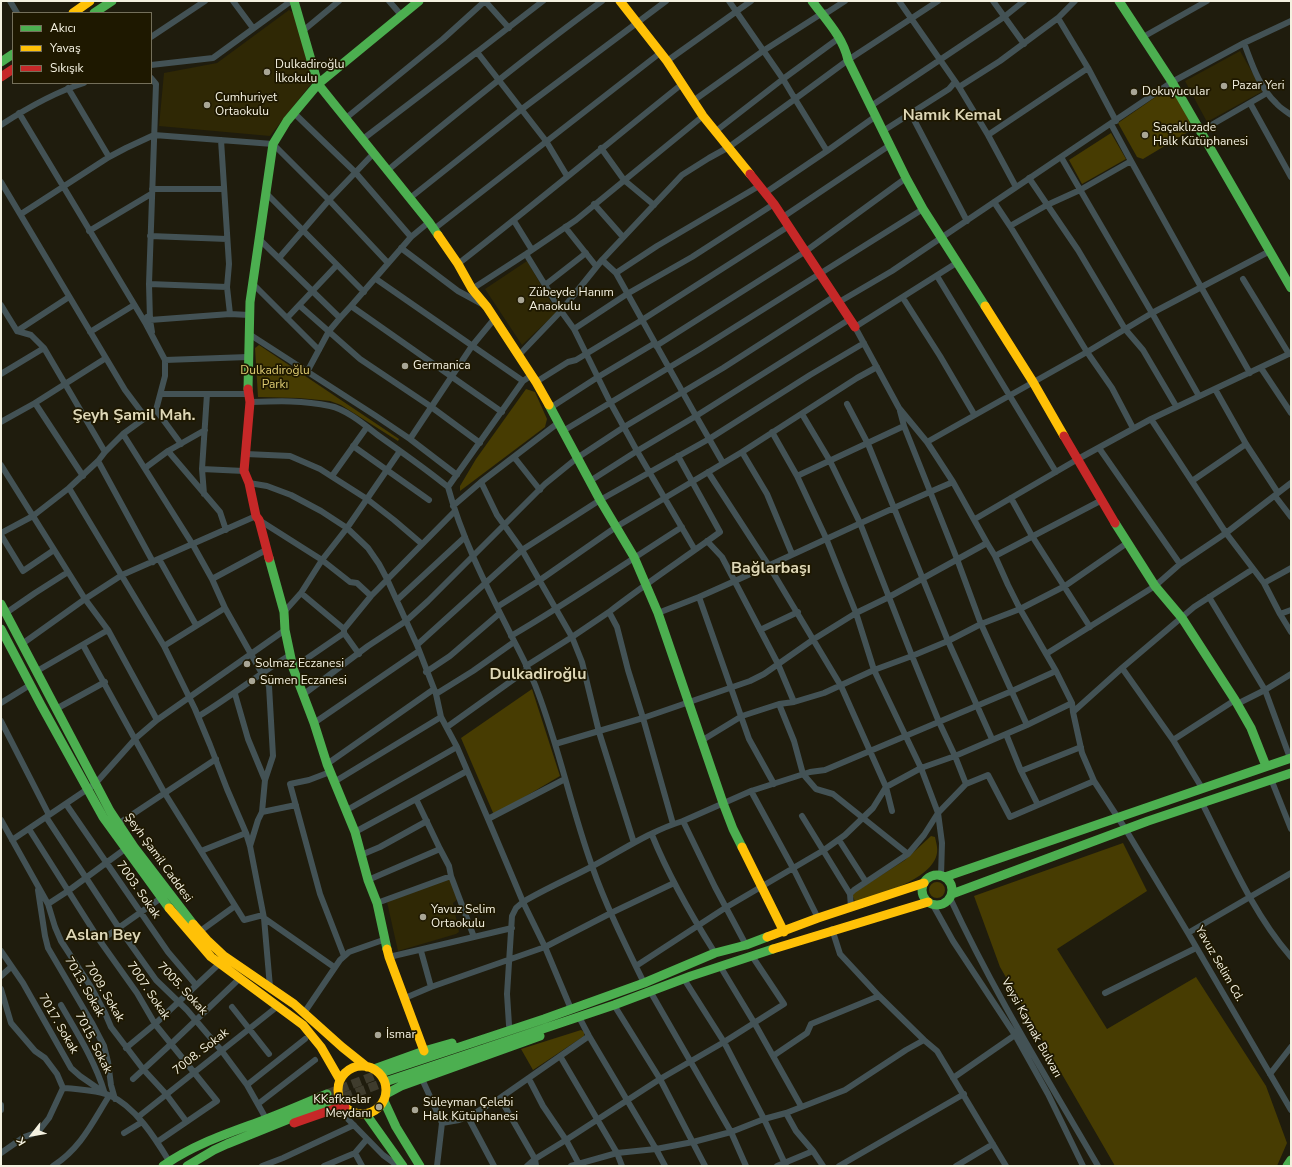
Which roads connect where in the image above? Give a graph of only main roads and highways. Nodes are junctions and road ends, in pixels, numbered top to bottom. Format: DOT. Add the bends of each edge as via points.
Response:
graph roads {
  1 [pos="112,1"];
  2 [pos="294,1"];
  3 [pos="420,1"];
  4 [pos="620,1"];
  5 [pos="812,1"];
  6 [pos="1119,1"];
  7 [pos="85,3"];
  8 [pos="104,10"];
  9 [pos="74,12"];
  10 [pos="12,55"];
  11 [pos="1,62"];
  12 [pos="12,70"];
  13 [pos="1,77"];
  14 [pos="318,84"];
  15 [pos="1290,283"];
  16 [pos="852,323"];
  17 [pos="1,604"];
  18 [pos="1,629"];
  19 [pos="1290,758"];
  20 [pos="1266,766"];
  21 [pos="1291,772"];
  22 [pos="943,877"];
  23 [pos="924,883"];
  24 [pos="951,896"];
  25 [pos="931,903"];
  26 [pos="784,932"];
  27 [pos="544,1019"];
  28 [pos="549,1027"];
  29 [pos="424,1052"];
  30 [pos="370,1068"];
  31 [pos="384,1072"];
  32 [pos="340,1082"];
  33 [pos="388,1082"];
  34 [pos="385,1098"];
  35 [pos="335,1103"];
  36 [pos="366,1114"];
  37 [pos="244,1132"];
  38 [pos="1291,1160"];
  39 [pos="166,1164"];
  40 [pos="186,1166"];
  41 [pos="403,1166"];
  42 [pos="420,1166"];
  43 [pos="1288,1166"];
  1 -- 8 [label="main road"];
  2 -- 14 [label="main road"];
  3 -- 14 [label="main road"];
  4 -- 16 [label="main road" via="667,62 703,116 790,226"];
  5 -- 20 [label="main road" via="847,51 848,60 924,209 1033,382 1127,543 1155,586 1182,618 1236,702 1251,728"];
  6 -- 15 [label="main road" via="1172,82"];
  7 -- 9 [label="main road"];
  10 -- 11 [label="main road"];
  12 -- 13 [label="main road"];
  14 -- 26 [label="main road" via="432,225 472,289 495,318 534,379 634,557 658,613 700,741 733,829"];
  14 -- 29 [label="main road" via="287,121 273,144 249,315 249,398 244,471 284,612 293,668 328,768 355,832 377,903 389,957"];
  17 -- 30 [label="main road, Şeyh Şamil Caddesi" via="110,811 150,869 199,932 224,956 304,1013"];
  18 -- 32 [label="main road" via="103,817 161,898 202,948 219,964 303,1025 321,1047"];
  19 -- 20 [label="main road"];
  20 -- 22 [label="main road"];
  21 -- 24 [label="main road" via="1148,821"];
  22 -- 23 [label="main road" via="932,876"];
  22 -- 24 [label="main road" via="951,885"];
  23 -- 25 [label="main road" via="923,894"];
  23 -- 26 [label="main road"];
  24 -- 25 [label="main road" via="943,904"];
  25 -- 28 [label="main road" via="832,929"];
  26 -- 27 [label="main road" via="715,953 644,983"];
  27 -- 29 [label="main road" via="527,1020"];
  27 -- 31 [label="main road"];
  28 -- 33 [label="main road"];
  28 -- 34 [label="main road" via="541,1035 528,1041 401,1086"];
  29 -- 30 [label="main road"];
  30 -- 32 [label="main road" via="358,1066 351,1069 344,1074"];
  30 -- 34 [label="main road" via="384,1080"];
  32 -- 35 [label="main road" via="341,1102"];
  32 -- 37 [label="main road" via="264,1115"];
  34 -- 36 [label="main road" via="379,1107"];
  34 -- 42 [label="main road" via="396,1127"];
  35 -- 36 [label="main road" via="351,1112"];
  35 -- 37 [label="main road"];
  35 -- 37 [label="main road" via="261,1135"];
  36 -- 41 [label="main road"];
  37 -- 39 [label="main road" via="221,1135"];
  37 -- 40 [label="main road"];
  38 -- 43 [label="main road"];
}
